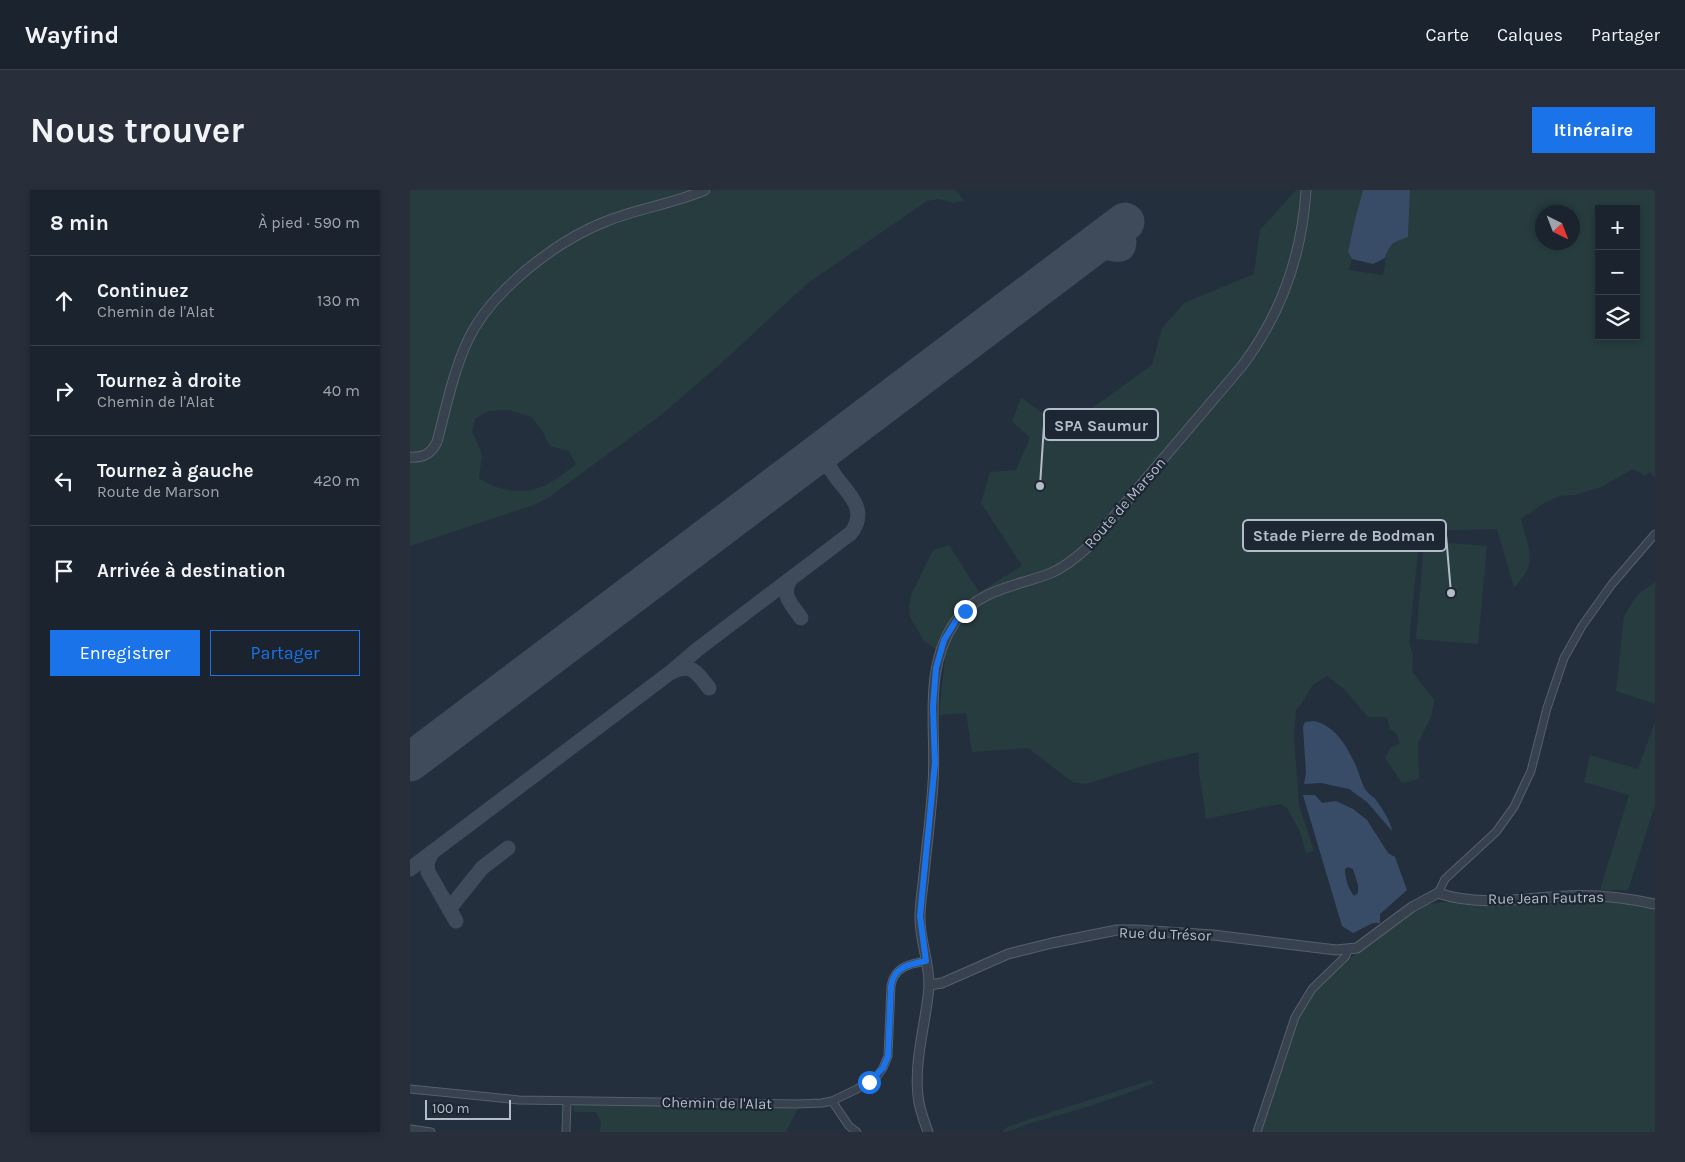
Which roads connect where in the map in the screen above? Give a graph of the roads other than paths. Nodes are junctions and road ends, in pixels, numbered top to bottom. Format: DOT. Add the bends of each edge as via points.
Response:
graph roads {
  1 [pos="705,190"];
  2 [pos="1306,190"];
  3 [pos="410,457"];
  4 [pos="1655,534"];
  5 [pos="1438,893"];
  6 [pos="1655,904"];
  7 [pos="1348,949"];
  8 [pos="926,961"];
  9 [pos="929,985"];
  10 [pos="410,1090"];
  11 [pos="832,1101"];
  12 [pos="567,1102"];
  13 [pos="410,1129"];
  14 [pos="431,1132"];
  15 [pos="566,1132"];
  16 [pos="857,1132"];
  17 [pos="928,1132"];
  18 [pos="1257,1132"];
  1 -- 3 [label="street" via="587,229 567,240 517,279 490,308 469,338 438,442 424,457"];
  2 -- 8 [label="street, Route de Marson" via="1304,222 1288,285 1258,346 1242,366 1079,556 1053,572 986,595 957,619 944,640 935,680 935,763 920,916"];
  4 -- 5 [label="street" via="1607,591 1564,658 1531,771 1514,807 1496,832 1445,879"];
  5 -- 6 [label="street, Rue Jean Fautras" via="1453,898 1490,900 1602,896"];
  5 -- 7 [label="street" via="1412,907 1357,948"];
  7 -- 9 [label="street, Rue du Trésor" via="1213,935 1117,930 1008,954"];
  7 -- 18 [label="street" via="1346,956 1312,989 1295,1017"];
  8 -- 9 [label="street, Route de Marson"];
  8 -- 11 [label="street, Chemin de l'Alat" via="904,966 892,980 888,1056 883,1068 869,1082"];
  9 -- 17 [label="street, Route de Marson" via="917,1078 918,1096"];
  10 -- 12 [label="street, Chemin de l'Alat"];
  11 -- 12 [label="street, Chemin de l'Alat" via="796,1104"];
  11 -- 16 [label="street"];
  12 -- 15 [label="street"];
  13 -- 14 [label="street"];
}
